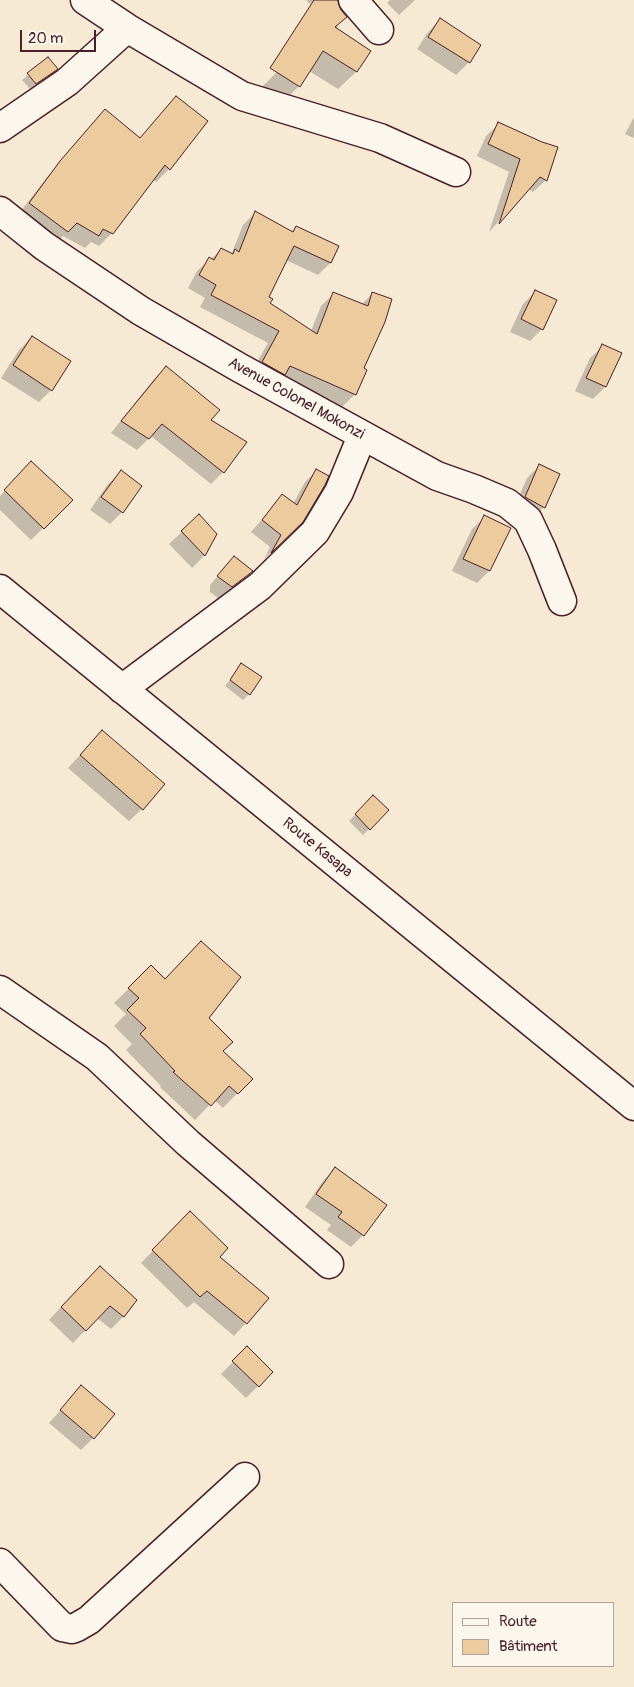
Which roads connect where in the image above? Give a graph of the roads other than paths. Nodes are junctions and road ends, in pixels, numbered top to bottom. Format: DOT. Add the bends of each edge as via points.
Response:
graph roads {
  1 [pos="85,0"];
  2 [pos="353,0"];
  3 [pos="127,28"];
  4 [pos="379,30"];
  5 [pos="0,128"];
  6 [pos="456,172"];
  7 [pos="0,211"];
  8 [pos="362,436"];
  9 [pos="0,590"];
  10 [pos="562,601"];
  11 [pos="122,689"];
  12 [pos="0,990"];
  13 [pos="634,1106"];
  14 [pos="328,1264"];
  15 [pos="245,1477"];
  16 [pos="0,1563"];
  1 -- 3 [label="street"];
  2 -- 4 [label="street"];
  3 -- 5 [label="street" via="67,82"];
  3 -- 6 [label="street" via="242,96 380,138"];
  7 -- 8 [label="street, Avenue Colonel Mokonzi" via="44,246 141,310"];
  8 -- 10 [label="street, Avenue Colonel Mokonzi" via="437,476 507,503 528,520"];
  8 -- 11 [label="street" via="339,492 314,532 260,586"];
  9 -- 11 [label="street, Route Kasapa"];
  11 -- 13 [label="street, Route Kasapa"];
  12 -- 14 [label="street" via="97,1057 188,1143"];
  15 -- 16 [label="street" via="89,1620 72,1629 62,1627"];
}
